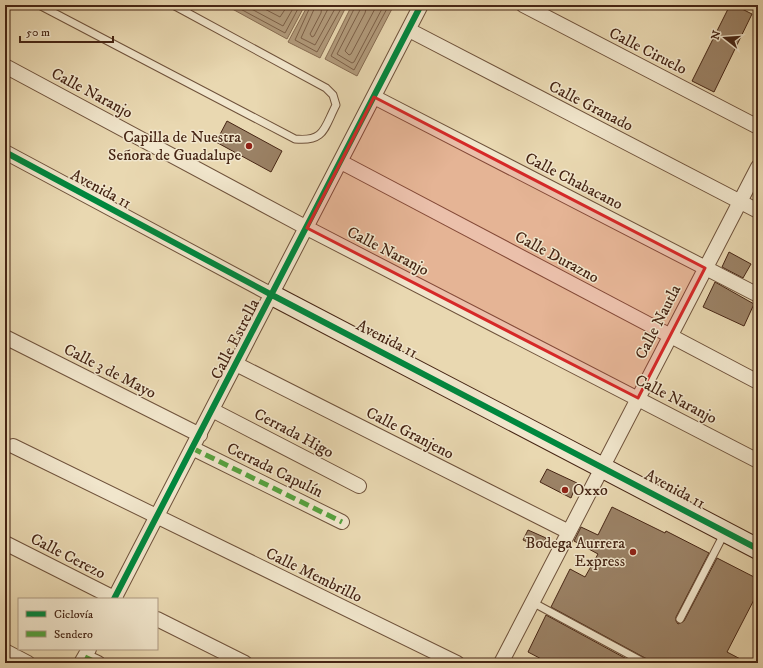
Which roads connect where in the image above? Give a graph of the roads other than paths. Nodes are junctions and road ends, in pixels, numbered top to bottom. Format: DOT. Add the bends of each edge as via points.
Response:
graph roads {
  1 [pos="39,5"];
  2 [pos="173,5"];
  3 [pos="421,5"];
  4 [pos="523,5"];
  5 [pos="188,8"];
  6 [pos="409,30"];
  7 [pos="5,66"];
  8 [pos="374,96"];
  9 [pos="758,127"];
  10 [pos="5,152"];
  11 [pos="340,162"];
  12 [pos="758,167"];
  13 [pos="740,202"];
  14 [pos="758,211"];
  15 [pos="306,228"];
  16 [pos="705,268"];
  17 [pos="272,295"];
  18 [pos="758,295"];
  19 [pos="670,336"];
  20 [pos="5,337"];
  21 [pos="236,364"];
  22 [pos="758,382"];
  23 [pos="638,398"];
  24 [pos="212,410"];
  25 [pos="200,435"];
  26 [pos="13,446"];
  27 [pos="192,448"];
  28 [pos="758,461"];
  29 [pos="603,466"];
  30 [pos="359,486"];
  31 [pos="157,517"];
  32 [pos="342,522"];
  33 [pos="726,530"];
  34 [pos="569,532"];
  35 [pos="5,543"];
  36 [pos="758,549"];
  37 [pos="113,598"];
  38 [pos="116,598"];
  39 [pos="532,602"];
  40 [pos="680,619"];
  41 [pos="158,620"];
  42 [pos="5,651"];
  43 [pos="85,656"];
  44 [pos="28,663"];
  45 [pos="98,663"];
  46 [pos="245,663"];
  47 [pos="456,663"];
  48 [pos="501,663"];
  49 [pos="645,663"];
  1 -- 5 [label="lane" via="296,139 310,140 320,135 336,105 333,95 326,88"];
  2 -- 5 [label="lane"];
  3 -- 6 [label="street, Calle Estrella"];
  4 -- 9 [label="street, Calle Ciruelo"];
  6 -- 8 [label="street, Calle Estrella"];
  6 -- 13 [label="street, Calle Granado"];
  7 -- 15 [label="street, Calle Naranjo"];
  8 -- 11 [label="street, Calle Estrella"];
  8 -- 16 [label="street, Calle Chabacano"];
  10 -- 17 [label="street, Avenida 11"];
  11 -- 15 [label="street, Calle Estrella"];
  11 -- 19 [label="street, Calle Durazno"];
  12 -- 13 [label="street, Calle Nautla"];
  13 -- 14 [label="street, Calle Granado"];
  13 -- 16 [label="street, Calle Nautla"];
  15 -- 17 [label="street, Calle Estrella"];
  15 -- 23 [label="street, Calle Naranjo"];
  16 -- 18 [label="street, Calle Chabacano"];
  16 -- 19 [label="street, Calle Nautla"];
  17 -- 21 [label="street, Calle Estrella"];
  17 -- 29 [label="street, Avenida 11"];
  19 -- 22 [label="street, Calle Durazno"];
  19 -- 23 [label="street, Calle Nautla"];
  20 -- 25 [label="street, Calle 3 de Mayo"];
  21 -- 24 [label="street, Calle Estrella"];
  21 -- 34 [label="street, Calle Granjeno"];
  23 -- 28 [label="street, Calle Naranjo"];
  23 -- 29 [label="street, Calle Nautla"];
  24 -- 25 [label="street, Calle Estrella"];
  24 -- 30 [label="street, Cerrada Higo"];
  25 -- 27 [label="street, Calle Estrella"];
  26 -- 31 [label="street, Calle Membrillo"];
  27 -- 31 [label="street, Calle Estrella"];
  27 -- 32 [label="street, Cerrada Capulín"];
  29 -- 33 [label="street, Avenida 11"];
  29 -- 34 [label="street, Calle Nautla"];
  31 -- 38 [label="street, Calle Estrella"];
  31 -- 47 [label="street, Calle Membrillo"];
  33 -- 36 [label="street, Avenida 11"];
  33 -- 40 [label="lane"];
  34 -- 39 [label="street, Calle Nautla"];
  35 -- 37 [label="street, Calle Cerezo"];
  39 -- 48 [label="street, Calle Nautla"];
  39 -- 49 [label="lane"];
  41 -- 46 [label="street"];
  42 -- 44 [label="street"];
  43 -- 45 [label="street"];
}
